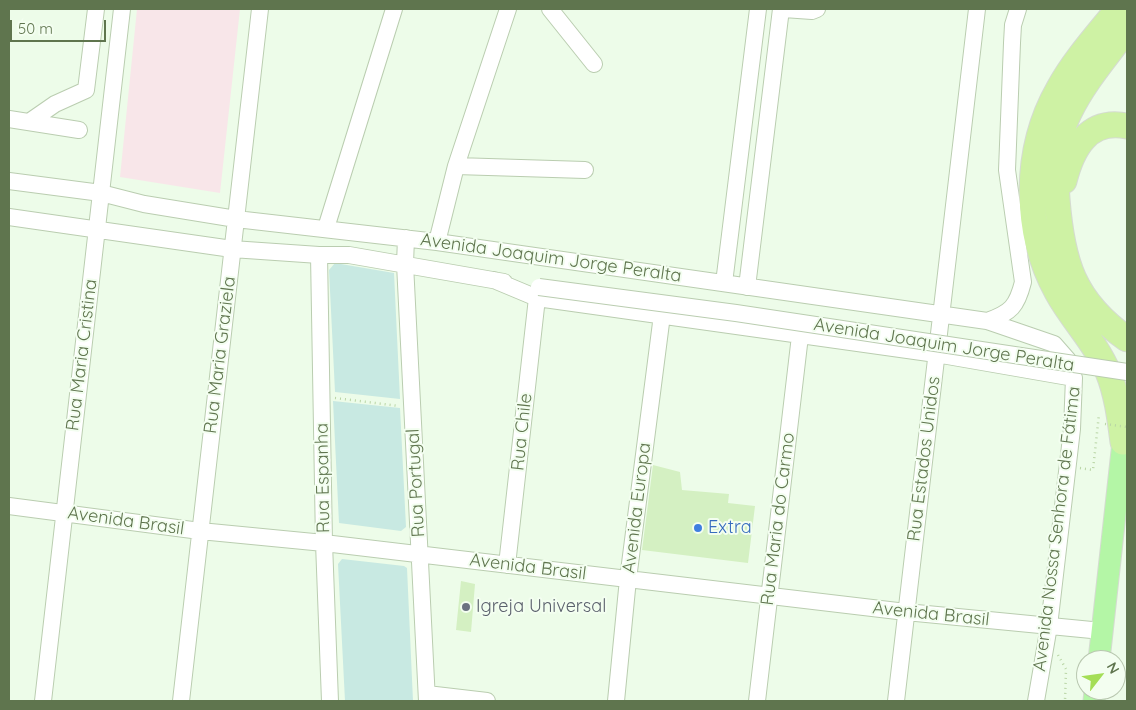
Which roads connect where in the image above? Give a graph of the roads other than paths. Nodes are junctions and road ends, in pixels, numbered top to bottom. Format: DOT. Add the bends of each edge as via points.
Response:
graph roads {
  1 [pos="96,9"];
  2 [pos="122,9"];
  3 [pos="260,9"];
  4 [pos="394,9"];
  5 [pos="508,9"];
  6 [pos="550,9"];
  7 [pos="758,9"];
  8 [pos="782,9"];
  9 [pos="817,9"];
  10 [pos="977,9"];
  11 [pos="1018,9"];
  12 [pos="1118,9"];
  13 [pos="1123,34"];
  14 [pos="594,64"];
  15 [pos="748,86"];
  16 [pos="771,89"];
  17 [pos="9,119"];
  18 [pos="30,122"];
  19 [pos="1127,126"];
  20 [pos="79,130"];
  21 [pos="456,166"];
  22 [pos="585,170"];
  23 [pos="9,181"];
  24 [pos="101,193"];
  25 [pos="1058,205"];
  26 [pos="9,217"];
  27 [pos="236,219"];
  28 [pos="326,228"];
  29 [pos="97,229"];
  30 [pos="406,238"];
  31 [pos="437,242"];
  32 [pos="232,249"];
  33 [pos="319,255"];
  34 [pos="405,264"];
  35 [pos="724,283"];
  36 [pos="748,286"];
  37 [pos="538,292"];
  38 [pos="662,315"];
  39 [pos="941,315"];
  40 [pos="987,321"];
  41 [pos="800,336"];
  42 [pos="1127,339"];
  43 [pos="936,354"];
  44 [pos="1127,372"];
  45 [pos="1074,378"];
  46 [pos="1116,414"];
  47 [pos="1125,435"];
  48 [pos="9,506"];
  49 [pos="63,512"];
  50 [pos="200,531"];
  51 [pos="324,543"];
  52 [pos="419,555"];
  53 [pos="507,565"];
  54 [pos="628,579"];
  55 [pos="770,595"];
  56 [pos="906,612"];
  57 [pos="1048,626"];
  58 [pos="1102,631"];
  59 [pos="1100,650"];
  60 [pos="427,698"];
  61 [pos="43,701"];
  62 [pos="181,701"];
  63 [pos="330,701"];
  64 [pos="487,701"];
  65 [pos="616,701"];
  66 [pos="757,701"];
  67 [pos="896,701"];
  68 [pos="1036,701"];
  1 -- 18 [label="street" via="86,90 55,104"];
  2 -- 24 [label="street, Rua Maria Cristina"];
  3 -- 27 [label="street, Rua Maria Graziela"];
  4 -- 28 [label="street"];
  5 -- 21 [label="street"];
  6 -- 14 [label="street"];
  7 -- 15 [label="street"];
  8 -- 9 [label="street"];
  8 -- 16 [label="street"];
  10 -- 39 [label="street, Rua Estados Unidos"];
  11 -- 40 [label="street, Avenida Joaquim Jorge Peralta" via="1013,25 1007,170 1023,282 1012,309"];
  12 -- 47 [label="highway" via="1070,69 1048,110 1035,154 1032,201 1046,270 1108,371"];
  13 -- 25 [label="highway" via="1092,74 1068,115 1056,151"];
  15 -- 16 [label="street"];
  15 -- 35 [label="street"];
  16 -- 36 [label="street"];
  17 -- 18 [label="street"];
  18 -- 20 [label="street"];
  19 -- 25 [label="highway" via="1099,128 1078,144"];
  21 -- 22 [label="street"];
  21 -- 31 [label="street"];
  23 -- 24 [label="street, Avenida Joaquim Jorge Peralta"];
  24 -- 27 [label="street, Avenida Joaquim Jorge Peralta" via="144,204"];
  24 -- 29 [label="street, Rua Maria Cristina"];
  25 -- 42 [label="highway" via="1065,259 1076,284 1091,307"];
  26 -- 29 [label="street, Avenida Joaquim Jorge Peralta"];
  27 -- 28 [label="street, Avenida Joaquim Jorge Peralta"];
  27 -- 32 [label="street, Rua Maria Graziela"];
  28 -- 30 [label="street, Avenida Joaquim Jorge Peralta"];
  29 -- 32 [label="street, Avenida Joaquim Jorge Peralta"];
  29 -- 49 [label="street, Rua Maria Cristina"];
  30 -- 31 [label="street, Avenida Joaquim Jorge Peralta"];
  30 -- 34 [label="street, Rua Portugal"];
  31 -- 35 [label="street, Avenida Joaquim Jorge Peralta"];
  32 -- 33 [label="street, Avenida Joaquim Jorge Peralta"];
  32 -- 50 [label="street, Rua Maria Graziela"];
  33 -- 34 [label="street, Avenida Joaquim Jorge Peralta" via="349,255"];
  33 -- 51 [label="street, Rua Espanha"];
  34 -- 37 [label="street, Avenida Joaquim Jorge Peralta" via="494,280"];
  34 -- 52 [label="street, Rua Portugal"];
  35 -- 36 [label="street, Avenida Joaquim Jorge Peralta"];
  36 -- 39 [label="street, Avenida Joaquim Jorge Peralta"];
  37 -- 38 [label="street, Avenida Joaquim Jorge Peralta"];
  37 -- 44 [label="street, Avenida Joaquim Jorge Peralta, bridge" via="745,314"];
  37 -- 53 [label="street, Rua Chile"];
  38 -- 41 [label="street, Avenida Joaquim Jorge Peralta"];
  38 -- 54 [label="street, Avenida Europa"];
  39 -- 40 [label="street, Avenida Joaquim Jorge Peralta"];
  39 -- 43 [label="street, Rua Estados Unidos"];
  40 -- 45 [label="street, Avenida Nossa Senhora de Fátima" via="1054,344 1068,360"];
  41 -- 43 [label="street, Avenida Joaquim Jorge Peralta"];
  41 -- 55 [label="street, Rua Maria do Carmo"];
  43 -- 45 [label="street, Avenida Joaquim Jorge Peralta"];
  43 -- 56 [label="street, Rua Estados Unidos"];
  45 -- 57 [label="street, Avenida Nossa Senhora de Fátima"];
  46 -- 47 [label="highway"];
  47 -- 58 [label="main road"];
  48 -- 49 [label="street, Avenida Brasil"];
  49 -- 50 [label="street, Avenida Brasil"];
  49 -- 61 [label="street, Rua Maria Cristina"];
  50 -- 51 [label="street, Avenida Brasil"];
  50 -- 62 [label="street, Rua Maria Graziela"];
  51 -- 52 [label="street, Avenida Brasil"];
  51 -- 63 [label="street, Rua Espanha"];
  52 -- 53 [label="street, Avenida Brasil"];
  52 -- 60 [label="street, Rua Portugal"];
  53 -- 54 [label="street, Avenida Brasil"];
  54 -- 55 [label="street, Avenida Brasil"];
  54 -- 65 [label="street, Avenida Europa"];
  55 -- 56 [label="street, Avenida Brasil"];
  55 -- 66 [label="street, Rua Maria do Carmo"];
  56 -- 57 [label="street, Avenida Brasil"];
  56 -- 67 [label="street, Rua Estados Unidos"];
  57 -- 58 [label="street, Avenida Brasil"];
  57 -- 68 [label="street, Avenida Nossa Senhora de Fátima"];
  58 -- 59 [label="main road"];
  60 -- 64 [label="street"];
}
